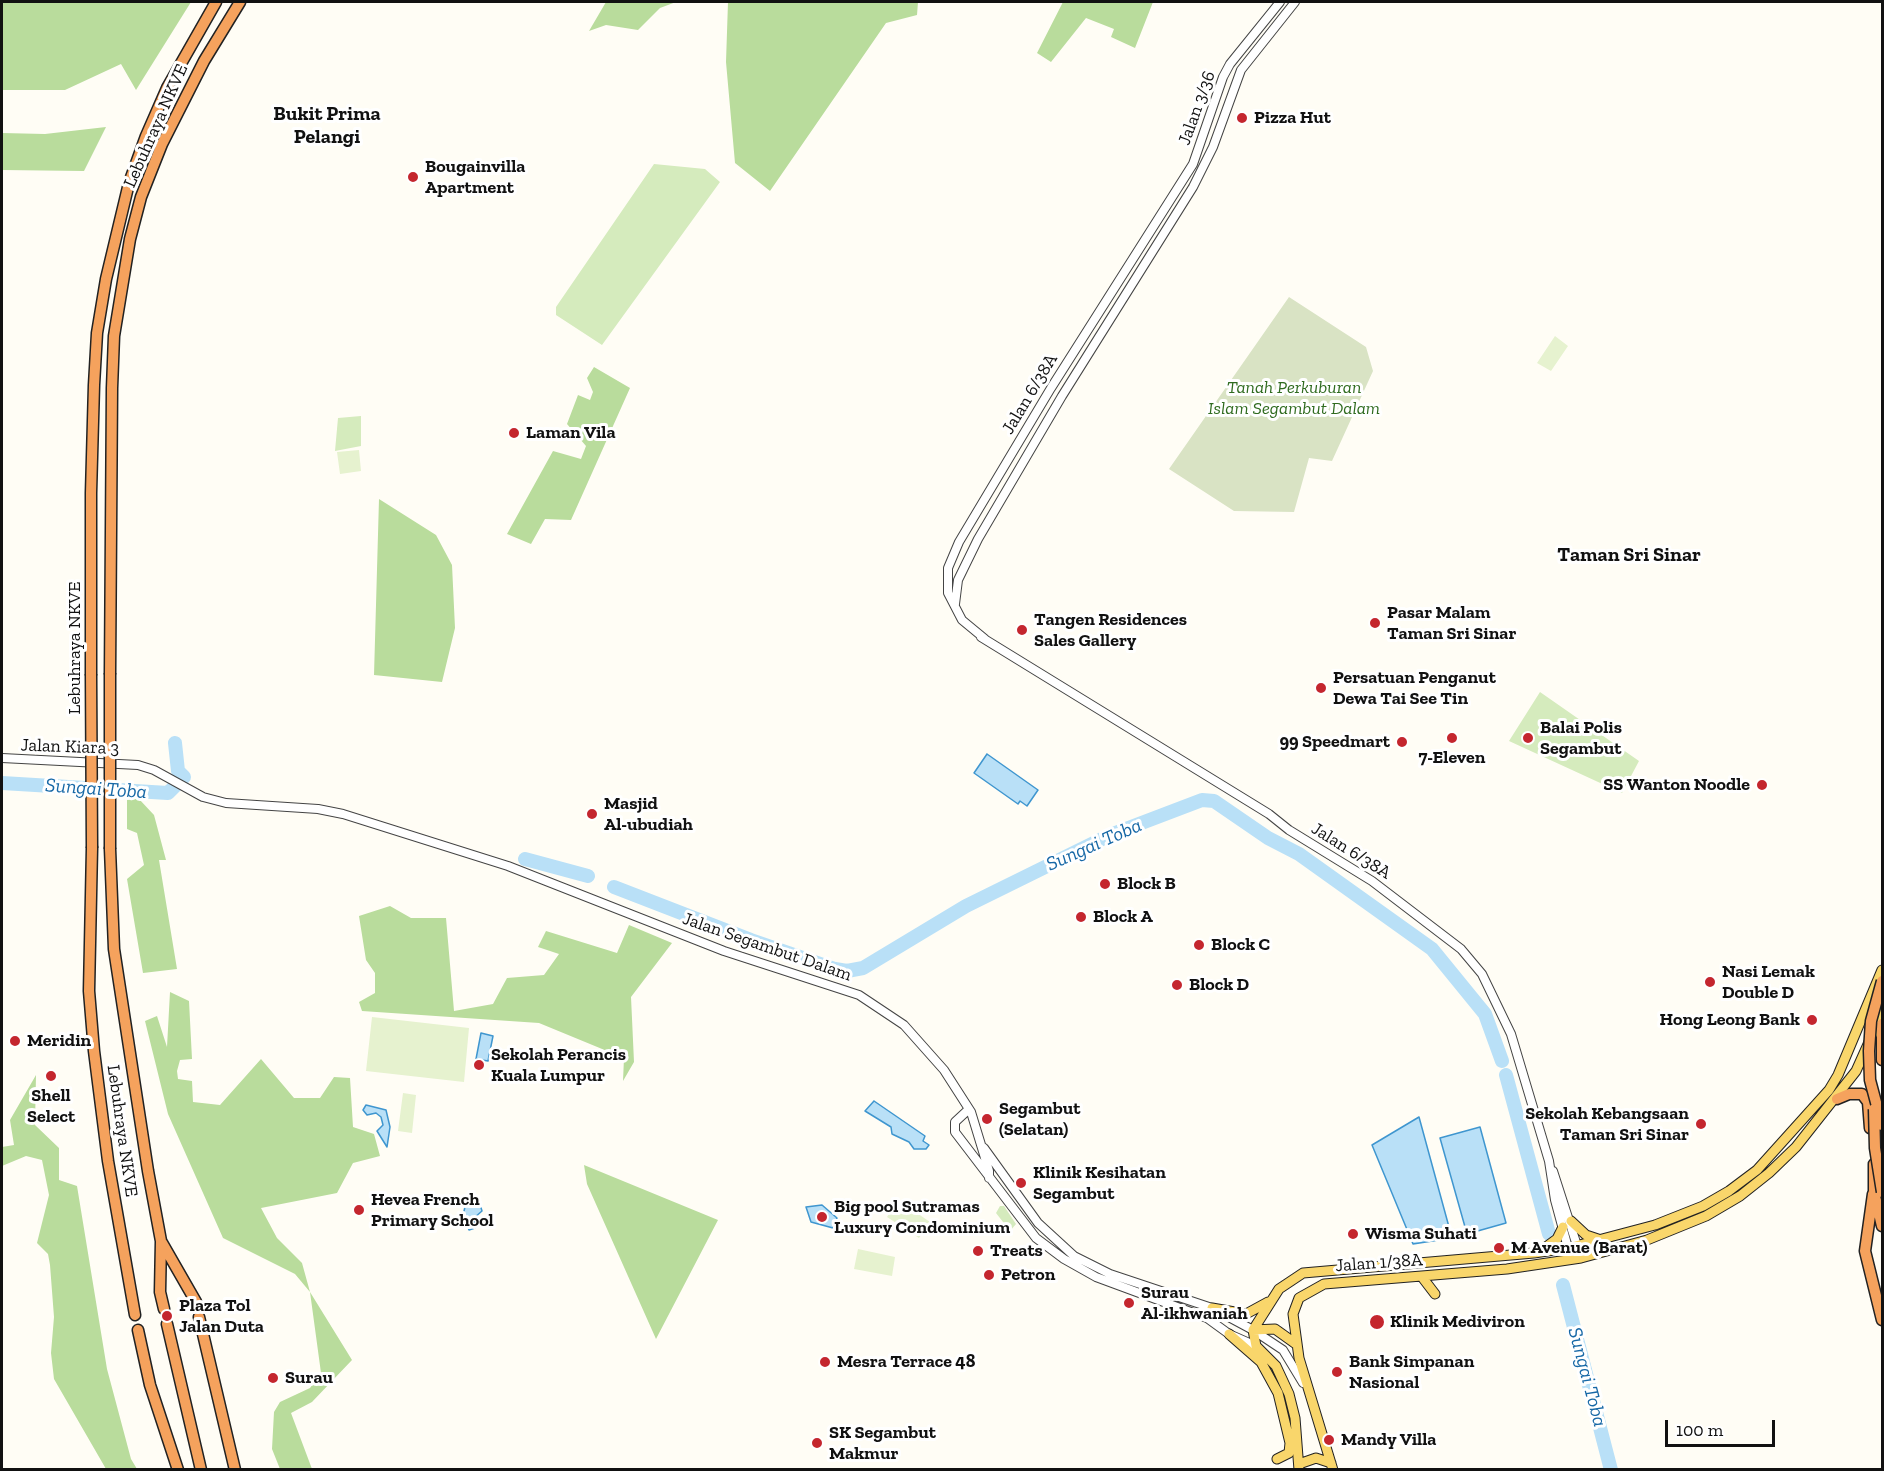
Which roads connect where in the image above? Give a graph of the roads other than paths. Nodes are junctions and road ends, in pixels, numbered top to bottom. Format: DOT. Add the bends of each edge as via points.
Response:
graph roads {
  1 [pos="216,2"];
  2 [pos="240,2"];
  3 [pos="1280,2"];
  4 [pos="1295,2"];
  5 [pos="1166,204"];
  6 [pos="1178,211"];
  7 [pos="953,554"];
  8 [pos="964,563"];
  9 [pos="955,608"];
  10 [pos="2,758"];
  11 [pos="138,765"];
  12 [pos="1882,970"];
  13 [pos="1882,981"];
  14 [pos="1882,1013"];
  15 [pos="1882,1024"];
  16 [pos="1882,1060"];
  17 [pos="1870,1080"];
  18 [pos="1882,1094"];
  19 [pos="1837,1099"];
  20 [pos="969,1109"];
  21 [pos="1869,1113"];
  22 [pos="1882,1125"];
  23 [pos="981,1143"];
  24 [pos="989,1178"];
  25 [pos="1878,1192"];
  26 [pos="1567,1224"];
  27 [pos="1882,1227"];
  28 [pos="1603,1239"];
  29 [pos="161,1241"];
  30 [pos="1578,1245"];
  31 [pos="1568,1248"];
  32 [pos="1534,1253"];
  33 [pos="1581,1258"];
  34 [pos="1474,1259"];
  35 [pos="1571,1259"];
  36 [pos="1389,1266"];
  37 [pos="1436,1273"];
  38 [pos="1422,1277"];
  39 [pos="1269,1301"];
  40 [pos="196,1302"];
  41 [pos="1212,1308"];
  42 [pos="164,1309"];
  43 [pos="135,1316"];
  44 [pos="199,1317"];
  45 [pos="1882,1320"];
  46 [pos="167,1324"];
  47 [pos="138,1330"];
  48 [pos="1253,1330"];
  49 [pos="1229,1334"];
  50 [pos="1296,1344"];
  51 [pos="1256,1346"];
  52 [pos="1311,1401"];
  53 [pos="1277,1459"];
  54 [pos="1332,1466"];
  55 [pos="1299,1467"];
  56 [pos="178,1470"];
  57 [pos="201,1470"];
  58 [pos="235,1470"];
  1 -- 43 [label="highway, Lebuhraya NKVE, bridge" via="167,88 129,183 97,333 91,493 90,991 108,1161"];
  2 -- 29 [label="highway, Lebuhraya NKVE, bridge" via="204,61 162,144 141,197 129,239 114,336 110,897 127,1048"];
  3 -- 5 [label="street, Jalan 3/36" via="1223,77 1193,164"];
  4 -- 6 [label="street, Jalan 3/36" via="1241,70 1213,147"];
  5 -- 7 [label="street, Jalan 6/38A" via="964,530"];
  6 -- 8 [label="street, Jalan 6/38A" via="1062,396"];
  7 -- 8 [label="street" via="954,564"];
  7 -- 9 [label="street, Jalan 6/38A" via="946,582"];
  8 -- 9 [label="street, Jalan 6/38A" via="956,587"];
  9 -- 26 [label="street, Jalan 6/38A" via="981,637 1269,814 1372,881 1461,948 1482,974 1507,1023 1549,1161 1555,1200"];
  10 -- 11 [label="street, Jalan Kiara 3"];
  11 -- 20 [label="street, Jalan Segambut Dalam" via="171,779 188,792 226,803 318,809 508,866 724,951 859,995 904,1025 944,1070"];
  12 -- 28 [label="main road, Jalan 1/38A" via="1834,1082 1757,1170 1729,1191 1680,1216"];
  13 -- 17 [label="highway, bridge" via="1870,1030"];
  14 -- 19 [label="main road, Jalan 1/38A" via="1856,1071"];
  15 -- 16 [label="highway"];
  17 -- 22 [label="highway, bridge"];
  17 -- 25 [label="highway, bridge"];
  18 -- 21 [label="highway" via="1872,1101"];
  19 -- 21 [label="highway" via="1862,1094"];
  19 -- 33 [label="main road, Jalan 1/38A" via="1781,1162 1723,1206 1676,1230"];
  20 -- 23 [label="street, Jalan Segambut Dalam"];
  20 -- 24 [label="street" via="955,1122 955,1132"];
  21 -- 25 [label="highway"];
  23 -- 24 [label="street, Jalan Segambut Dalam"];
  23 -- 41 [label="street" via="1038,1223 1074,1256 1110,1274"];
  24 -- 49 [label="street, Jalan Segambut Dalam" via="1036,1238 1064,1259 1106,1282 1207,1318"];
  25 -- 27 [label="highway"];
  25 -- 45 [label="highway" via="1865,1251"];
  26 -- 28 [label="main road"];
  26 -- 30 [label="street, Jalan 6/38A"];
  26 -- 31 [label="street, Jalan 6/38A"];
  26 -- 32 [label="main road" via="1546,1249"];
  28 -- 30 [label="main road, Jalan 1/38A"];
  29 -- 40 [label="highway, Lebuhraya NKVE"];
  29 -- 42 [label="highway" via="160,1292"];
  30 -- 31 [label="main road, Jalan 1/38A"];
  30 -- 33 [label="street, Jalan 6/38A"];
  31 -- 32 [label="main road, Jalan 1/38A"];
  31 -- 35 [label="street, Jalan 6/38A"];
  32 -- 34 [label="main road, Jalan 1/38A"];
  33 -- 35 [label="main road, Jalan 1/38A"];
  34 -- 36 [label="main road, Jalan 1/38A"];
  34 -- 37 [label="main road"];
  35 -- 37 [label="main road, Jalan 1/38A" via="1534,1266"];
  36 -- 37 [label="main road"];
  36 -- 39 [label="main road, Jalan 1/38A" via="1303,1273 1288,1280"];
  37 -- 38 [label="main road, Jalan 1/38A"];
  37 -- 38 [label="main road" via="1435,1294"];
  38 -- 50 [label="main road, Jalan 1/38A" via="1324,1284 1308,1291 1295,1305"];
  39 -- 41 [label="main road" via="1246,1314"];
  39 -- 48 [label="main road, Jalan 1/38A"];
  41 -- 48 [label="street"];
  44 -- 58 [label="highway"];
  46 -- 57 [label="highway"];
  47 -- 56 [label="highway" via="150,1385"];
  48 -- 50 [label="main road" via="1275,1329"];
  48 -- 51 [label="main road"];
  48 -- 52 [label="street" via="1283,1350"];
  49 -- 51 [label="street, Jalan Segambut Dalam"];
  49 -- 53 [label="main road" via="1261,1362 1278,1393 1290,1443 1289,1453"];
  50 -- 52 [label="main road, Jalan 1/38A"];
  51 -- 55 [label="main road" via="1276,1366 1289,1394"];
  52 -- 54 [label="main road, Jalan 1/38A"];
  54 -- 55 [label="main road" via="1316,1458"];
}
